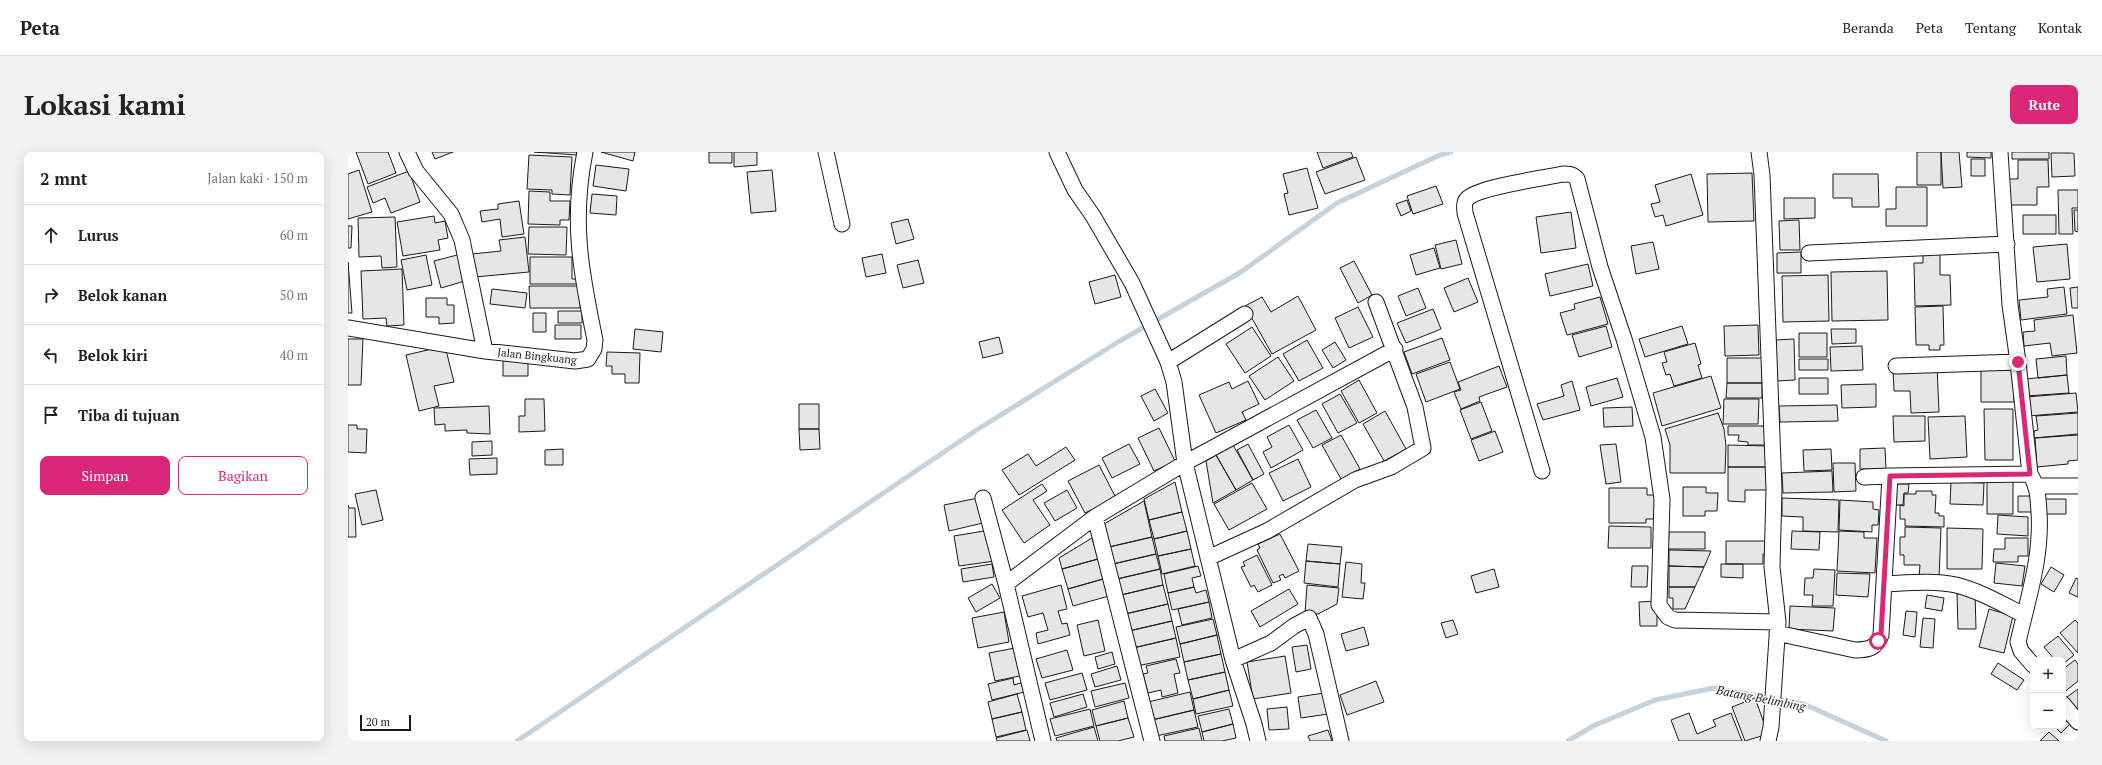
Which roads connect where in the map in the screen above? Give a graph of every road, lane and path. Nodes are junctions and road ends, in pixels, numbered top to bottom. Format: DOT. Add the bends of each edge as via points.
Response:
graph roads {
  1 [pos="407,152"];
  2 [pos="585,152"];
  3 [pos="826,152"];
  4 [pos="1057,152"];
  5 [pos="1760,152"];
  6 [pos="2000,152"];
  7 [pos="842,224"];
  8 [pos="2007,244"];
  9 [pos="1809,253"];
  10 [pos="1376,302"];
  11 [pos="1245,314"];
  12 [pos="348,328"];
  13 [pos="1395,349"];
  14 [pos="485,351"];
  15 [pos="1168,362"];
  16 [pos="2018,362"];
  17 [pos="1896,366"];
  18 [pos="1185,463"];
  19 [pos="1542,471"];
  20 [pos="1890,476"];
  21 [pos="1864,477"];
  22 [pos="2034,480"];
  23 [pos="2078,486"];
  24 [pos="983,498"];
  25 [pos="1095,517"];
  26 [pos="1208,558"];
  27 [pos="1006,584"];
  28 [pos="1884,584"];
  29 [pos="2024,615"];
  30 [pos="1777,627"];
  31 [pos="1233,660"];
  32 [pos="2030,661"];
  33 [pos="2066,708"];
  34 [pos="2078,722"];
  35 [pos="1770,734"];
  36 [pos="1043,741"];
  37 [pos="1152,741"];
  38 [pos="1258,741"];
  39 [pos="1341,741"];
  1 -- 14 [label="street" via="416,171 446,206 456,224 462,240"];
  2 -- 14 [label="street, Jalan Bingkuang" via="580,177 578,236 582,278 595,340 590,356 588,359 575,361"];
  3 -- 7 [label="street"];
  4 -- 15 [label="street" via="1075,190 1132,283"];
  5 -- 30 [label="street" via="1774,489 1772,567"];
  6 -- 8 [label="street"];
  8 -- 9 [label="street"];
  8 -- 16 [label="street" via="2010,305"];
  10 -- 13 [label="street"];
  11 -- 15 [label="street"];
  12 -- 14 [label="street, Jalan Bingkuang"];
  13 -- 18 [label="street"];
  13 -- 26 [label="street" via="1415,407 1423,448 1391,467 1354,480 1267,531"];
  15 -- 18 [label="street" via="1174,382"];
  16 -- 17 [label="street"];
  16 -- 22 [label="street"];
  18 -- 25 [label="street"];
  18 -- 26 [label="street"];
  19 -- 30 [label="street" via="1464,204 1468,197 1484,190 1570,174 1577,179 1600,267 1652,437 1662,499 1658,605 1668,617 1675,620"];
  20 -- 21 [label="street"];
  20 -- 22 [label="street"];
  20 -- 28 [label="street"];
  22 -- 23 [label="street"];
  22 -- 29 [label="street" via="2040,533 2038,559"];
  24 -- 27 [label="street"];
  25 -- 27 [label="street"];
  25 -- 37 [label="street"];
  26 -- 31 [label="street"];
  27 -- 36 [label="street"];
  28 -- 29 [label="street" via="1954,585 1976,591"];
  28 -- 30 [label="street" via="1881,635 1876,645 1868,650 1851,649"];
  29 -- 32 [label="street" via="2018,646"];
  30 -- 35 [label="street"];
  31 -- 38 [label="street"];
  31 -- 39 [label="street" via="1271,643 1309,618 1316,634"];
  33 -- 34 [label="street"];
}
